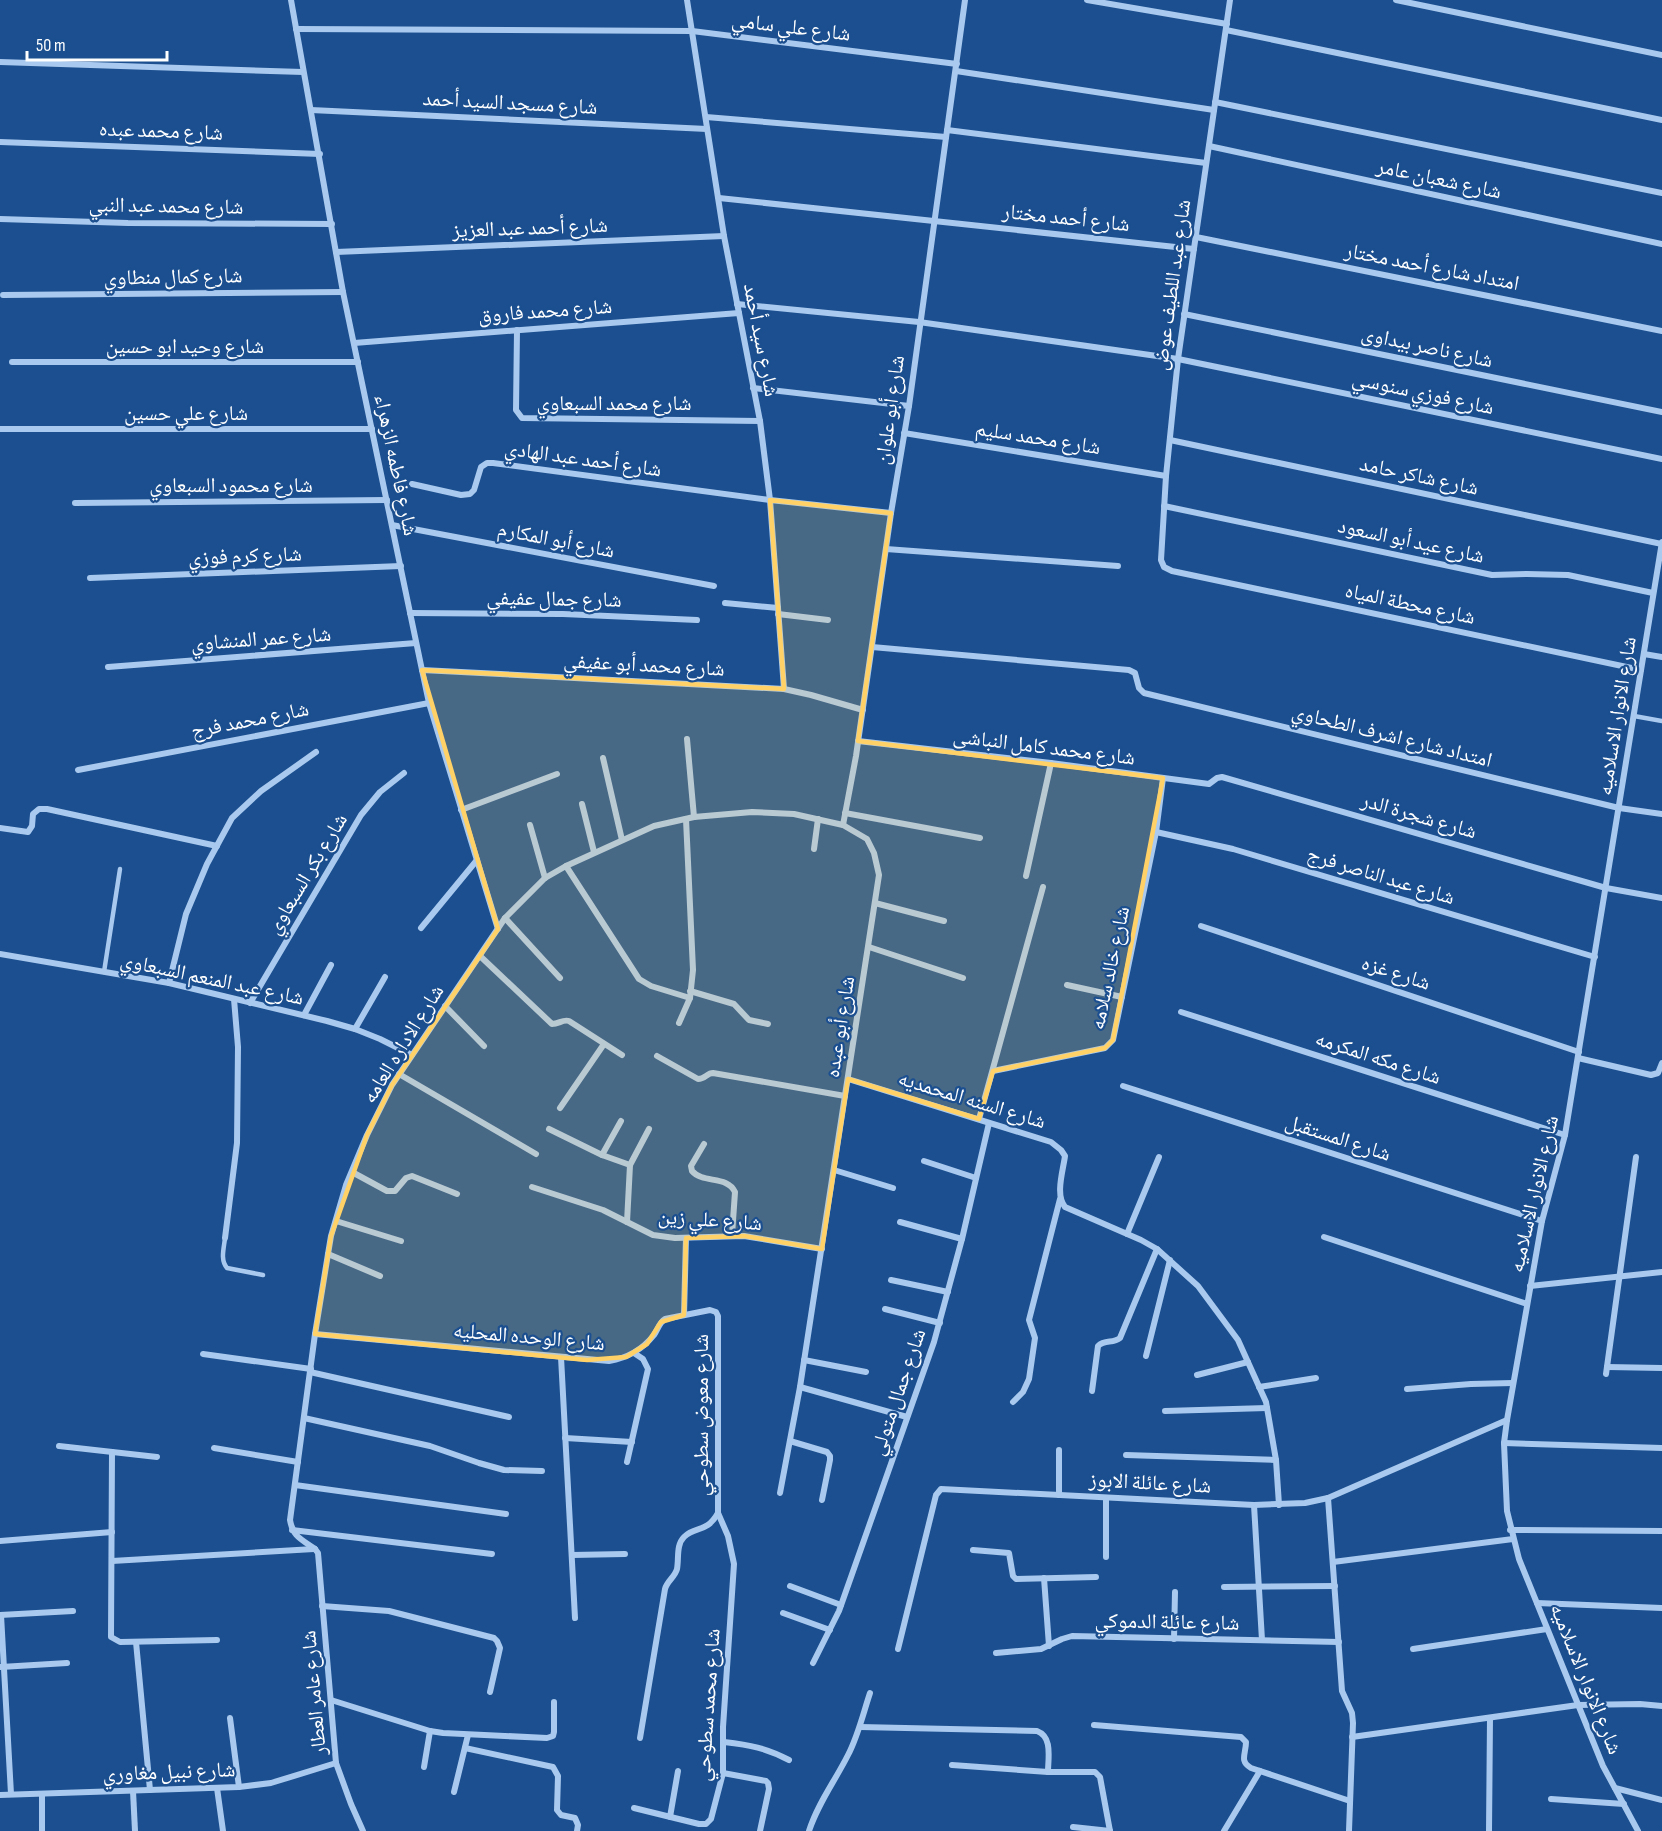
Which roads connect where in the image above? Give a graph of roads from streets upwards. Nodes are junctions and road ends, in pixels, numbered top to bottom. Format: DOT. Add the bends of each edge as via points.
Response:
graph roads {
  1 [pos="291,0"];
  2 [pos="687,0"];
  3 [pos="965,0"];
  4 [pos="1087,0"];
  5 [pos="1230,0"];
  6 [pos="1396,0"];
  7 [pos="1226,27"];
  8 [pos="296,29"];
  9 [pos="692,31"];
  10 [pos="1662,55"];
  11 [pos="0,62"];
  12 [pos="957,67"];
  13 [pos="303,72"];
  14 [pos="1215,102"];
  15 [pos="311,110"];
  16 [pos="1214,110"];
  17 [pos="706,117"];
  18 [pos="1662,120"];
  19 [pos="707,129"];
  20 [pos="947,133"];
  21 [pos="0,142"];
  22 [pos="1209,146"];
  23 [pos="320,154"];
  24 [pos="1206,163"];
  25 [pos="1662,193"];
  26 [pos="718,198"];
  27 [pos="0,219"];
  28 [pos="934,221"];
  29 [pos="332,224"];
  30 [pos="724,236"];
  31 [pos="1196,237"];
  32 [pos="1662,244"];
  33 [pos="1194,249"];
  34 [pos="336,252"];
  35 [pos="343,292"];
  36 [pos="3,295"];
  37 [pos="737,304"];
  38 [pos="739,313"];
  39 [pos="1184,314"];
  40 [pos="919,322"];
  41 [pos="517,330"];
  42 [pos="1662,331"];
  43 [pos="354,342"];
  44 [pos="1178,359"];
  45 [pos="12,362"];
  46 [pos="358,362"];
  47 [pos="753,388"];
  48 [pos="909,406"];
  49 [pos="1662,412"];
  50 [pos="760,421"];
  51 [pos="0,429"];
  52 [pos="372,429"];
  53 [pos="904,433"];
  54 [pos="1170,440"];
  55 [pos="1662,459"];
  56 [pos="1166,476"];
  57 [pos="412,484"];
  58 [pos="387,500"];
  59 [pos="770,500"];
  60 [pos="75,503"];
  61 [pos="1164,506"];
  62 [pos="891,513"];
  63 [pos="392,525"];
  64 [pos="1662,543"];
  65 [pos="886,549"];
  66 [pos="400,566"];
  67 [pos="1118,566"];
  68 [pos="1172,571"];
  69 [pos="90,578"];
  70 [pos="1659,582"];
  71 [pos="714,586"];
  72 [pos="1653,593"];
  73 [pos="725,603"];
  74 [pos="778,611"];
  75 [pos="410,613"];
  76 [pos="697,620"];
  77 [pos="828,620"];
  78 [pos="416,643"];
  79 [pos="872,647"];
  80 [pos="1644,654"];
  81 [pos="1662,657"];
  82 [pos="108,668"];
  83 [pos="422,670"];
  84 [pos="1641,670"];
  85 [pos="784,689"];
  86 [pos="429,702"];
  87 [pos="862,710"];
  88 [pos="687,739"];
  89 [pos="858,741"];
  90 [pos="316,752"];
  91 [pos="603,758"];
  92 [pos="1051,763"];
  93 [pos="78,770"];
  94 [pos="404,773"];
  95 [pos="557,774"];
  96 [pos="1222,777"];
  97 [pos="1163,778"];
  98 [pos="582,804"];
  99 [pos="1619,808"];
  100 [pos="461,810"];
  101 [pos="845,813"];
  102 [pos="1662,814"];
  103 [pos="690,818"];
  104 [pos="818,819"];
  105 [pos="530,825"];
  106 [pos="843,825"];
  107 [pos="0,828"];
  108 [pos="1156,832"];
  109 [pos="980,838"];
  110 [pos="622,840"];
  111 [pos="216,846"];
  112 [pos="814,849"];
  113 [pos="594,852"];
  114 [pos="477,860"];
  115 [pos="566,866"];
  116 [pos="1026,876"];
  117 [pos="545,878"];
  118 [pos="1043,887"];
  119 [pos="1606,888"];
  120 [pos="1662,898"];
  121 [pos="875,903"];
  122 [pos="505,918"];
  123 [pos="944,921"];
  124 [pos="1202,926"];
  125 [pos="421,928"];
  126 [pos="498,929"];
  127 [pos="869,947"];
  128 [pos="0,954"];
  129 [pos="480,956"];
  130 [pos="1595,957"];
  131 [pos="331,965"];
  132 [pos="385,977"];
  133 [pos="560,978"];
  134 [pos="963,978"];
  135 [pos="169,983"];
  136 [pos="1067,985"];
  137 [pos="690,994"];
  138 [pos="1122,997"];
  139 [pos="234,999"];
  140 [pos="250,1003"];
  141 [pos="446,1006"];
  142 [pos="1181,1012"];
  143 [pos="304,1016"];
  144 [pos="679,1023"];
  145 [pos="768,1024"];
  146 [pos="355,1029"];
  147 [pos="604,1044"];
  148 [pos="484,1046"];
  149 [pos="412,1055"];
  150 [pos="622,1055"];
  151 [pos="1579,1055"];
  152 [pos="657,1056"];
  153 [pos="1662,1063"];
  154 [pos="993,1071"];
  155 [pos="399,1074"];
  156 [pos="848,1079"];
  157 [pos="1123,1086"];
  158 [pos="845,1096"];
  159 [pos="560,1108"];
  160 [pos="979,1119"];
  161 [pos="621,1121"];
  162 [pos="989,1123"];
  163 [pos="549,1129"];
  164 [pos="649,1129"];
  165 [pos="1565,1135"];
  166 [pos="704,1144"];
  167 [pos="536,1154"];
  168 [pos="602,1155"];
  169 [pos="1159,1157"];
  170 [pos="1636,1157"];
  171 [pos="924,1161"];
  172 [pos="630,1165"];
  173 [pos="834,1170"];
  174 [pos="352,1172"];
  175 [pos="976,1178"];
  176 [pos="532,1187"];
  177 [pos="893,1188"];
  178 [pos="457,1194"];
  179 [pos="1060,1198"];
  180 [pos="336,1221"];
  181 [pos="1542,1221"];
  182 [pos="627,1222"];
  183 [pos="900,1222"];
  184 [pos="1127,1234"];
  185 [pos="732,1236"];
  186 [pos="1324,1237"];
  187 [pos="225,1238"];
  188 [pos="686,1238"];
  189 [pos="962,1239"];
  190 [pos="401,1241"];
  191 [pos="822,1249"];
  192 [pos="1157,1249"];
  193 [pos="328,1254"];
  194 [pos="1170,1260"];
  195 [pos="1662,1272"];
  196 [pos="380,1276"];
  197 [pos="1620,1276"];
  198 [pos="891,1280"];
  199 [pos="1530,1286"];
  200 [pos="948,1292"];
  201 [pos="1527,1304"];
  202 [pos="885,1309"];
  203 [pos="684,1315"];
  204 [pos="718,1318"];
  205 [pos="939,1323"];
  206 [pos="315,1334"];
  207 [pos="634,1353"];
  208 [pos="203,1354"];
  209 [pos="1146,1356"];
  210 [pos="561,1357"];
  211 [pos="804,1360"];
  212 [pos="1248,1362"];
  213 [pos="1662,1368"];
  214 [pos="310,1370"];
  215 [pos="866,1372"];
  216 [pos="1197,1375"];
  217 [pos="1316,1378"];
  218 [pos="1513,1383"];
  219 [pos="800,1387"];
  220 [pos="1259,1388"];
  221 [pos="1407,1389"];
  222 [pos="1092,1390"];
  223 [pos="1013,1402"];
  224 [pos="1267,1408"];
  225 [pos="1165,1411"];
  226 [pos="509,1417"];
  227 [pos="907,1417"];
  228 [pos="304,1418"];
  229 [pos="1507,1420"];
  230 [pos="565,1438"];
  231 [pos="790,1441"];
  232 [pos="632,1442"];
  233 [pos="1504,1443"];
  234 [pos="58,1446"];
  235 [pos="214,1448"];
  236 [pos="1662,1449"];
  237 [pos="1059,1450"];
  238 [pos="112,1452"];
  239 [pos="1126,1455"];
  240 [pos="157,1457"];
  241 [pos="1276,1460"];
  242 [pos="298,1462"];
  243 [pos="627,1462"];
  244 [pos="542,1471"];
  245 [pos="295,1485"];
  246 [pos="780,1493"];
  247 [pos="1059,1495"];
  248 [pos="1106,1497"];
  249 [pos="1328,1498"];
  250 [pos="822,1500"];
  251 [pos="1254,1505"];
  252 [pos="1279,1505"];
  253 [pos="718,1513"];
  254 [pos="506,1514"];
  255 [pos="292,1530"];
  256 [pos="1510,1530"];
  257 [pos="1662,1531"];
  258 [pos="112,1532"];
  259 [pos="1513,1539"];
  260 [pos="0,1541"];
  261 [pos="315,1549"];
  262 [pos="973,1550"];
  263 [pos="492,1554"];
  264 [pos="625,1554"];
  265 [pos="572,1556"];
  266 [pos="1106,1557"];
  267 [pos="112,1561"];
  268 [pos="1333,1563"];
  269 [pos="1096,1577"];
  270 [pos="1044,1578"];
  271 [pos="790,1586"];
  272 [pos="1335,1586"];
  273 [pos="1224,1587"];
  274 [pos="1259,1587"];
  275 [pos="1175,1592"];
  276 [pos="1537,1603"];
  277 [pos="841,1605"];
  278 [pos="322,1606"];
  279 [pos="1662,1608"];
  280 [pos="73,1611"];
  281 [pos="783,1613"];
  282 [pos="0,1615"];
  283 [pos="575,1618"];
  284 [pos="1547,1629"];
  285 [pos="830,1630"];
  286 [pos="1174,1639"];
  287 [pos="217,1640"];
  288 [pos="1262,1640"];
  289 [pos="136,1642"];
  290 [pos="1339,1642"];
  291 [pos="1049,1646"];
  292 [pos="898,1649"];
  293 [pos="1413,1649"];
  294 [pos="996,1653"];
  295 [pos="67,1663"];
  296 [pos="813,1663"];
  297 [pos="2,1667"];
  298 [pos="490,1692"];
  299 [pos="870,1693"];
  300 [pos="331,1700"];
  301 [pos="554,1702"];
  302 [pos="1578,1705"];
  303 [pos="1662,1706"];
  304 [pos="230,1718"];
  305 [pos="1490,1718"];
  306 [pos="1094,1725"];
  307 [pos="860,1726"];
  308 [pos="430,1731"];
  309 [pos="468,1735"];
  310 [pos="1352,1737"];
  311 [pos="640,1738"];
  312 [pos="724,1742"];
  313 [pos="465,1748"];
  314 [pos="789,1760"];
  315 [pos="336,1762"];
  316 [pos="952,1765"];
  317 [pos="424,1767"];
  318 [pos="678,1771"];
  319 [pos="1260,1771"];
  320 [pos="1048,1772"];
  321 [pos="723,1773"];
  322 [pos="239,1787"];
  323 [pos="217,1788"];
  324 [pos="1615,1788"];
  325 [pos="150,1790"];
  326 [pos="133,1791"];
  327 [pos="454,1792"];
  328 [pos="11,1794"];
  329 [pos="42,1794"];
  330 [pos="0,1795"];
  331 [pos="1551,1799"];
  332 [pos="1662,1800"];
  333 [pos="1350,1801"];
  334 [pos="1623,1804"];
  335 [pos="633,1808"];
  336 [pos="669,1817"];
  337 [pos="1073,1827"];
  338 [pos="578,1828"];
  339 [pos="42,1831"];
  340 [pos="135,1831"];
  341 [pos="223,1831"];
  342 [pos="363,1831"];
  343 [pos="760,1831"];
  344 [pos="809,1831"];
  345 [pos="1110,1831"];
  346 [pos="1224,1831"];
  347 [pos="1349,1831"];
  348 [pos="1490,1831"];
  349 [pos="1638,1831"];
  1 -- 8 [label="street, شارع فاطمه الزهراء"];
  2 -- 9 [label="street, شارع سيد أحمد"];
  3 -- 12 [label="street, شارع أبو علوان"];
  4 -- 7 [label="street"];
  5 -- 7 [label="street, شارع عبد اللطيف عوض"];
  6 -- 10 [label="street"];
  7 -- 14 [label="street, شارع عبد اللطيف عوض"];
  7 -- 18 [label="street"];
  8 -- 9 [label="street, شارع علي سامي"];
  8 -- 13 [label="street, شارع فاطمه الزهراء"];
  9 -- 12 [label="street, شارع علي سامي"];
  9 -- 17 [label="street, شارع سيد أحمد"];
  11 -- 13 [label="street"];
  12 -- 16 [label="street, شارع علي سامي"];
  12 -- 20 [label="street, شارع أبو علوان"];
  13 -- 15 [label="street, شارع فاطمه الزهراء"];
  14 -- 16 [label="street, شارع عبد اللطيف عوض"];
  14 -- 25 [label="street"];
  15 -- 19 [label="street, شارع مسجد السيد أحمد"];
  15 -- 23 [label="street, شارع فاطمه الزهراء"];
  16 -- 22 [label="street, شارع عبد اللطيف عوض"];
  17 -- 19 [label="street, شارع سيد أحمد"];
  17 -- 20 [label="street"];
  19 -- 26 [label="street, شارع سيد أحمد"];
  20 -- 24 [label="street"];
  20 -- 28 [label="street, شارع أبو علوان"];
  21 -- 23 [label="street, شارع محمد عبده"];
  22 -- 24 [label="street, شارع عبد اللطيف عوض"];
  22 -- 32 [label="street, شارع شعبان عامر"];
  23 -- 29 [label="street, شارع فاطمه الزهراء"];
  24 -- 31 [label="street, شارع عبد اللطيف عوض"];
  26 -- 28 [label="street, شارع أحمد مختار"];
  26 -- 30 [label="street, شارع سيد أحمد"];
  27 -- 29 [label="street, شارع محمد عبد النبي"];
  28 -- 33 [label="street, شارع أحمد مختار"];
  28 -- 40 [label="street, شارع أبو علوان"];
  29 -- 34 [label="street, شارع فاطمه الزهراء"];
  30 -- 34 [label="street, شارع أحمد عبد العزيز"];
  30 -- 37 [label="street, شارع سيد أحمد"];
  31 -- 33 [label="street, شارع عبد اللطيف عوض"];
  31 -- 42 [label="street, امتداد شارع أحمد مختار"];
  33 -- 39 [label="street, شارع عبد اللطيف عوض"];
  34 -- 35 [label="street, شارع فاطمه الزهراء"];
  35 -- 36 [label="street, شارع كمال منطاوي"];
  35 -- 43 [label="street, شارع فاطمه الزهراء"];
  37 -- 38 [label="street, شارع سيد أحمد"];
  37 -- 40 [label="street, شارع فوزي سنوسي"];
  38 -- 41 [label="street, شارع محمد فاروق"];
  38 -- 47 [label="street, شارع سيد أحمد"];
  39 -- 44 [label="street, شارع عبد اللطيف عوض"];
  39 -- 49 [label="street, شارع ناصر بيداوى"];
  40 -- 44 [label="street, شارع فوزي سنوسي"];
  40 -- 48 [label="street, شارع أبو علوان"];
  41 -- 43 [label="street, شارع محمد فاروق"];
  41 -- 50 [label="street, شارع محمد السبعاوي" via="516,410 522,418"];
  43 -- 46 [label="street, شارع فاطمه الزهراء"];
  44 -- 54 [label="street, شارع عبد اللطيف عوض"];
  44 -- 55 [label="street, شارع فوزي سنوسي"];
  45 -- 46 [label="street, شارع وحيد ابو حسين"];
  46 -- 52 [label="street, شارع فاطمه الزهراء"];
  47 -- 48 [label="street"];
  47 -- 50 [label="street, شارع سيد أحمد"];
  48 -- 53 [label="street, شارع أبو علوان"];
  50 -- 59 [label="street, شارع سيد أحمد"];
  51 -- 52 [label="street, شارع علي حسين"];
  52 -- 58 [label="street, شارع فاطمه الزهراء"];
  53 -- 56 [label="street, شارع محمد سليم"];
  53 -- 62 [label="street, شارع أبو علوان"];
  54 -- 56 [label="street, شارع عبد اللطيف عوض"];
  54 -- 64 [label="street, شارع شاكر حامد"];
  56 -- 61 [label="street, شارع عبد اللطيف عوض"];
  57 -- 59 [label="street, شارع أحمد عبد الهادي" via="470,495 481,467 493,463"];
  58 -- 60 [label="street, شارع محمود السبعاوي"];
  58 -- 63 [label="street, شارع فاطمه الزهراء"];
  59 -- 62 [label="street"];
  59 -- 74 [label="street, شارع سيد أحمد"];
  61 -- 68 [label="street, شارع عبد اللطيف عوض" via="1161,560"];
  61 -- 72 [label="street, شارع عيد أبو السعود" via="1492,575 1568,575"];
  62 -- 65 [label="street, شارع أبو علوان"];
  63 -- 66 [label="street, شارع فاطمه الزهراء"];
  63 -- 71 [label="street, شارع أبو المكارم"];
  64 -- 70 [label="street, شارع الانوار الاسلاميه"];
  65 -- 67 [label="street"];
  65 -- 79 [label="street, شارع أبو علوان"];
  66 -- 69 [label="street, شارع كرم فوزي"];
  66 -- 75 [label="street, شارع فاطمه الزهراء"];
  68 -- 84 [label="street, شارع محطة المياه"];
  70 -- 72 [label="street, شارع الانوار الاسلاميه"];
  72 -- 80 [label="street, شارع الانوار الاسلاميه"];
  73 -- 74 [label="street"];
  74 -- 77 [label="street"];
  74 -- 85 [label="street, شارع سيد أحمد"];
  75 -- 76 [label="street, شارع جمال عفيفي"];
  75 -- 78 [label="street, شارع فاطمه الزهراء"];
  78 -- 82 [label="street, شارع عمر المنشاوي"];
  78 -- 83 [label="street, شارع فاطمه الزهراء"];
  79 -- 87 [label="street, شارع أبو علوان"];
  79 -- 99 [label="street, امتداد شارع اشرف الطحاوي" via="1129,670 1144,693"];
  80 -- 81 [label="street"];
  80 -- 84 [label="street, شارع الانوار الاسلاميه"];
  83 -- 85 [label="street, شارع محمد أبو عفيفي"];
  83 -- 86 [label="street, شارع فاطمه الزهراء"];
  84 -- 99 [label="street, شارع الانوار الاسلاميه"];
  85 -- 87 [label="street, شارع محمد أبو عفيفي"];
  86 -- 93 [label="street, شارع محمد فرج"];
  86 -- 100 [label="street, شارع فاطمه الزهراء"];
  87 -- 89 [label="street, شارع أبو علوان"];
  88 -- 103 [label="street"];
  89 -- 92 [label="street, شارع محمد كامل النباشى"];
  89 -- 101 [label="street, شارع أبو علوان"];
  90 -- 111 [label="street" via="261,791 232,818"];
  91 -- 110 [label="street"];
  92 -- 97 [label="street, شارع محمد كامل النباشى"];
  92 -- 116 [label="street"];
  94 -- 140 [label="street, شارع بكر السبعاوي" via="380,792 361,815"];
  95 -- 100 [label="street"];
  96 -- 97 [label="street, شارع محمد كامل النباشى" via="1209,784"];
  96 -- 119 [label="street, شارع شجرة الدر"];
  97 -- 108 [label="street, شارع خالد سلامه"];
  98 -- 113 [label="street"];
  99 -- 102 [label="street, امتداد شارع اشرف الطحاوي"];
  99 -- 119 [label="street, شارع الانوار الاسلاميه"];
  100 -- 114 [label="street, شارع فاطمه الزهراء"];
  101 -- 106 [label="street, شارع أبو علوان"];
  101 -- 109 [label="street"];
  103 -- 104 [label="street, شارع الاداره العامه" via="752,812"];
  103 -- 110 [label="street, شارع الاداره العامه" via="654,826"];
  103 -- 137 [label="street"];
  104 -- 106 [label="street, شارع الاداره العامه"];
  104 -- 112 [label="street"];
  105 -- 117 [label="street"];
  106 -- 121 [label="street, شارع أبو عبده" via="867,839 874,853 879,875"];
  107 -- 111 [label="street" via="28,832 33,813 47,809"];
  108 -- 130 [label="street, شارع عبد الناصر فرج" via="1233,849"];
  108 -- 138 [label="street, شارع خالد سلامه"];
  110 -- 113 [label="street, شارع الاداره العامه"];
  111 -- 135 [label="street" via="186,914"];
  113 -- 115 [label="street, شارع الاداره العامه"];
  114 -- 125 [label="street"];
  114 -- 126 [label="street, شارع فاطمه الزهراء"];
  115 -- 117 [label="street, شارع الاداره العامه"];
  115 -- 137 [label="street" via="639,979 651,986"];
  117 -- 122 [label="street, شارع الاداره العامه"];
  118 -- 154 [label="street"];
  119 -- 120 [label="street, شارع شجرة الدر"];
  119 -- 130 [label="street, شارع الانوار الاسلاميه"];
  121 -- 123 [label="street"];
  121 -- 127 [label="street, شارع أبو عبده"];
  122 -- 126 [label="street, شارع الاداره العامه"];
  122 -- 133 [label="street"];
  124 -- 151 [label="street, شارع غزه"];
  126 -- 129 [label="street, شارع الاداره العامه"];
  127 -- 134 [label="street"];
  127 -- 156 [label="street, شارع أبو عبده"];
  128 -- 135 [label="street, شارع عبد المنعم السبعاوي"];
  129 -- 141 [label="street, شارع الاداره العامه"];
  129 -- 147 [label="street" via="552,1024 569,1021"];
  130 -- 151 [label="street, شارع الانوار الاسلاميه"];
  131 -- 143 [label="street"];
  132 -- 146 [label="street"];
  135 -- 139 [label="street, شارع عبد المنعم السبعاوي"];
  136 -- 138 [label="street"];
  137 -- 144 [label="street"];
  137 -- 145 [label="street" via="734,1004 749,1020"];
  138 -- 154 [label="street, شارع خالد سلامه" via="1113,1040 1105,1048"];
  139 -- 140 [label="street, شارع عبد المنعم السبعاوي"];
  139 -- 187 [label="street" via="237,1143"];
  140 -- 143 [label="street, شارع عبد المنعم السبعاوي"];
  141 -- 148 [label="street"];
  141 -- 149 [label="street, شارع الاداره العامه"];
  142 -- 165 [label="street, شارع مكه المكرمه"];
  143 -- 146 [label="street, شارع عبد المنعم السبعاوي"];
  146 -- 149 [label="street, شارع عبد المنعم السبعاوي"];
  147 -- 150 [label="street"];
  147 -- 159 [label="street"];
  149 -- 155 [label="street, شارع الاداره العامه"];
  151 -- 153 [label="street, شارع غزه" via="1651,1075 1658,1073"];
  151 -- 165 [label="street, شارع الانوار الاسلاميه"];
  152 -- 158 [label="street" via="698,1079 713,1073"];
  154 -- 160 [label="street"];
  155 -- 167 [label="street"];
  155 -- 174 [label="street, شارع الاداره العامه"];
  156 -- 158 [label="street, شارع أبو عبده"];
  156 -- 160 [label="street, شارع السنه المحمديه"];
  157 -- 181 [label="street, شارع المستقبل"];
  158 -- 173 [label="street, شارع أبو عبده"];
  160 -- 162 [label="street, شارع السنه المحمديه"];
  161 -- 168 [label="street"];
  162 -- 175 [label="street, شارع جمال متولي"];
  162 -- 179 [label="street, شارع السنه المحمديه" via="1051,1142 1061,1150 1065,1156"];
  163 -- 168 [label="street"];
  164 -- 172 [label="street"];
  165 -- 181 [label="street, شارع الانوار الاسلاميه"];
  166 -- 185 [label="street" via="692,1171 734,1189"];
  168 -- 172 [label="street"];
  169 -- 184 [label="street"];
  170 -- 197 [label="street"];
  171 -- 175 [label="street"];
  172 -- 182 [label="street"];
  173 -- 177 [label="street"];
  173 -- 191 [label="street, شارع أبو عبده"];
  174 -- 178 [label="street" via="387,1191 394,1191 412,1176"];
  174 -- 180 [label="street, شارع الاداره العامه"];
  175 -- 189 [label="street, شارع جمال متولي"];
  176 -- 182 [label="street, شارع علي زين"];
  179 -- 184 [label="street" via="1069,1210"];
  179 -- 223 [label="street" via="1029,1320 1035,1338 1028,1383"];
  180 -- 190 [label="street"];
  180 -- 193 [label="street, شارع الاداره العامه"];
  181 -- 199 [label="street, شارع الانوار الاسلاميه"];
  182 -- 188 [label="street, شارع علي زين" via="653,1235"];
  183 -- 189 [label="street"];
  184 -- 192 [label="street"];
  185 -- 188 [label="street, شارع علي زين"];
  185 -- 191 [label="street, شارع علي زين"];
  186 -- 201 [label="street"];
  188 -- 203 [label="street"];
  189 -- 200 [label="street, شارع جمال متولي"];
  191 -- 211 [label="street, شارع أبو عبده"];
  192 -- 194 [label="street"];
  192 -- 222 [label="street" via="1120,1338 1098,1346"];
  193 -- 196 [label="street"];
  193 -- 206 [label="street, شارع الاداره العامه"];
  194 -- 209 [label="street"];
  194 -- 212 [label="street" via="1198,1286 1238,1340"];
  195 -- 197 [label="street"];
  197 -- 199 [label="street"];
  197 -- 213 [label="street" via="1606,1370"];
  198 -- 200 [label="street"];
  199 -- 201 [label="street, شارع الانوار الاسلاميه"];
  200 -- 205 [label="street, شارع جمال متولي"];
  201 -- 218 [label="street, شارع الانوار الاسلاميه"];
  202 -- 205 [label="street"];
  203 -- 204 [label="street, شارع الوحده المحليه" via="712,1311"];
  203 -- 207 [label="street, شارع الوحده المحليه" via="661,1322 646,1344"];
  204 -- 253 [label="street, شارع معوض سطوحي"];
  205 -- 227 [label="street, شارع جمال متولي"];
  206 -- 210 [label="street, شارع الوحده المحليه"];
  206 -- 214 [label="street, شارع الاداره العامه"];
  207 -- 210 [label="street, شارع الوحده المحليه" via="609,1361"];
  207 -- 232 [label="street" via="648,1369"];
  208 -- 214 [label="street"];
  210 -- 230 [label="street"];
  211 -- 215 [label="street"];
  211 -- 219 [label="street, شارع أبو عبده"];
  212 -- 216 [label="street"];
  212 -- 220 [label="street"];
  214 -- 226 [label="street"];
  214 -- 228 [label="street, شارع الاداره العامه"];
  217 -- 220 [label="street"];
  218 -- 221 [label="street"];
  218 -- 229 [label="street, شارع الانوار الاسلاميه"];
  219 -- 227 [label="street"];
  219 -- 231 [label="street, شارع أبو عبده"];
  220 -- 224 [label="street"];
  224 -- 225 [label="street"];
  224 -- 241 [label="street"];
  227 -- 277 [label="street, شارع جمال متولي"];
  228 -- 242 [label="street, شارع الاداره العامه"];
  228 -- 244 [label="street" via="430,1446 504,1470"];
  229 -- 233 [label="street, شارع الانوار الاسلاميه"];
  229 -- 249 [label="street, شارع عائلة الابوز"];
  230 -- 232 [label="street"];
  230 -- 265 [label="street"];
  231 -- 246 [label="street, شارع أبو عبده"];
  231 -- 250 [label="street" via="830,1456"];
  232 -- 243 [label="street"];
  233 -- 236 [label="street"];
  233 -- 256 [label="street, شارع الانوار الاسلاميه"];
  234 -- 238 [label="street"];
  235 -- 242 [label="street"];
  237 -- 247 [label="street"];
  238 -- 240 [label="street"];
  238 -- 258 [label="street"];
  239 -- 241 [label="street"];
  241 -- 252 [label="street"];
  242 -- 245 [label="street, شارع الاداره العامه"];
  245 -- 254 [label="street"];
  245 -- 255 [label="street, شارع الاداره العامه"];
  247 -- 248 [label="street, شارع عائلة الابوز"];
  247 -- 292 [label="street, شارع عائلة الابوز" via="939,1491"];
  248 -- 251 [label="street, شارع عائلة الابوز"];
  248 -- 266 [label="street"];
  249 -- 252 [label="street, شارع عائلة الابوز"];
  249 -- 268 [label="street"];
  251 -- 252 [label="street, شارع عائلة الابوز"];
  251 -- 274 [label="street"];
  253 -- 311 [label="street, شارع معوض سطوحي" via="707,1527 691,1532 680,1543 677,1569 665,1589"];
  253 -- 312 [label="street, شارع محمد سطوحي" via="734,1564"];
  255 -- 261 [label="street"];
  255 -- 263 [label="street"];
  256 -- 257 [label="street"];
  256 -- 259 [label="street, شارع الانوار الاسلاميه"];
  258 -- 260 [label="street"];
  258 -- 267 [label="street"];
  259 -- 268 [label="street"];
  259 -- 276 [label="street, شارع الانوار الاسلاميه"];
  261 -- 267 [label="street"];
  261 -- 278 [label="street, شارع عامر العطار"];
  262 -- 270 [label="street" via="1009,1553 1016,1579"];
  264 -- 265 [label="street"];
  265 -- 283 [label="street"];
  267 -- 289 [label="street" via="111,1637 117,1642"];
  268 -- 272 [label="street"];
  269 -- 270 [label="street"];
  270 -- 291 [label="street"];
  271 -- 277 [label="street"];
  272 -- 274 [label="street"];
  272 -- 290 [label="street"];
  273 -- 274 [label="street"];
  274 -- 288 [label="street"];
  275 -- 286 [label="street"];
  276 -- 279 [label="street"];
  276 -- 284 [label="street, شارع الانوار الاسلاميه"];
  277 -- 285 [label="street, شارع جمال متولي"];
  278 -- 298 [label="street" via="389,1611 494,1638 500,1648"];
  278 -- 300 [label="street, شارع عامر العطار"];
  280 -- 282 [label="street"];
  281 -- 285 [label="street"];
  282 -- 297 [label="street"];
  284 -- 293 [label="street"];
  284 -- 302 [label="street, شارع الانوار الاسلاميه"];
  285 -- 296 [label="street, شارع جمال متولي"];
  286 -- 288 [label="street, شارع عائلة الدموكي"];
  286 -- 291 [label="street, شارع عائلة الدموكي" via="1072,1636"];
  287 -- 289 [label="street"];
  288 -- 290 [label="street, شارع عائلة الدموكي"];
  289 -- 325 [label="street"];
  290 -- 310 [label="street" via="1342,1691 1352,1713"];
  291 -- 294 [label="street, شارع عائلة الدموكي"];
  295 -- 297 [label="street"];
  297 -- 328 [label="street"];
  299 -- 307 [label="street"];
  300 -- 308 [label="street"];
  300 -- 315 [label="street, شارع عامر العطار"];
  301 -- 309 [label="street" via="551,1737"];
  302 -- 303 [label="street"];
  302 -- 305 [label="street"];
  302 -- 324 [label="street, شارع الانوار الاسلاميه"];
  304 -- 322 [label="street"];
  305 -- 310 [label="street"];
  305 -- 348 [label="street"];
  306 -- 319 [label="street" via="1240,1737 1246,1743 1245,1762"];
  307 -- 320 [label="street" via="1041,1732 1048,1739"];
  307 -- 344 [label="street"];
  308 -- 309 [label="street"];
  308 -- 317 [label="street"];
  309 -- 313 [label="street"];
  310 -- 333 [label="street"];
  312 -- 314 [label="street" via="769,1749"];
  312 -- 321 [label="street, شارع محمد سطوحي"];
  313 -- 327 [label="street"];
  313 -- 338 [label="street" via="553,1767 558,1776 557,1810 575,1818"];
  315 -- 322 [label="street, شارع نبيل مغاوري" via="271,1783"];
  315 -- 342 [label="street, شارع عامر العطار"];
  316 -- 320 [label="street"];
  318 -- 336 [label="street"];
  319 -- 333 [label="street"];
  319 -- 346 [label="street"];
  320 -- 345 [label="street" via="1092,1770 1098,1774"];
  321 -- 336 [label="street, شارع محمد سطوحي" via="709,1822 699,1824"];
  321 -- 343 [label="street" via="768,1783"];
  322 -- 323 [label="street, شارع نبيل مغاوري"];
  323 -- 325 [label="street, شارع نبيل مغاوري"];
  323 -- 341 [label="street"];
  324 -- 332 [label="street"];
  324 -- 334 [label="street, شارع الانوار الاسلاميه"];
  325 -- 326 [label="street, شارع نبيل مغاوري"];
  326 -- 329 [label="street, شارع نبيل مغاوري"];
  326 -- 340 [label="street"];
  328 -- 329 [label="street, شارع نبيل مغاوري"];
  328 -- 330 [label="street, شارع نبيل مغاوري"];
  329 -- 339 [label="street"];
  331 -- 334 [label="street"];
  333 -- 347 [label="street"];
  334 -- 349 [label="street, شارع الانوار الاسلاميه"];
  335 -- 336 [label="street, شارع محمد سطوحي"];
  337 -- 345 [label="street"];
}
